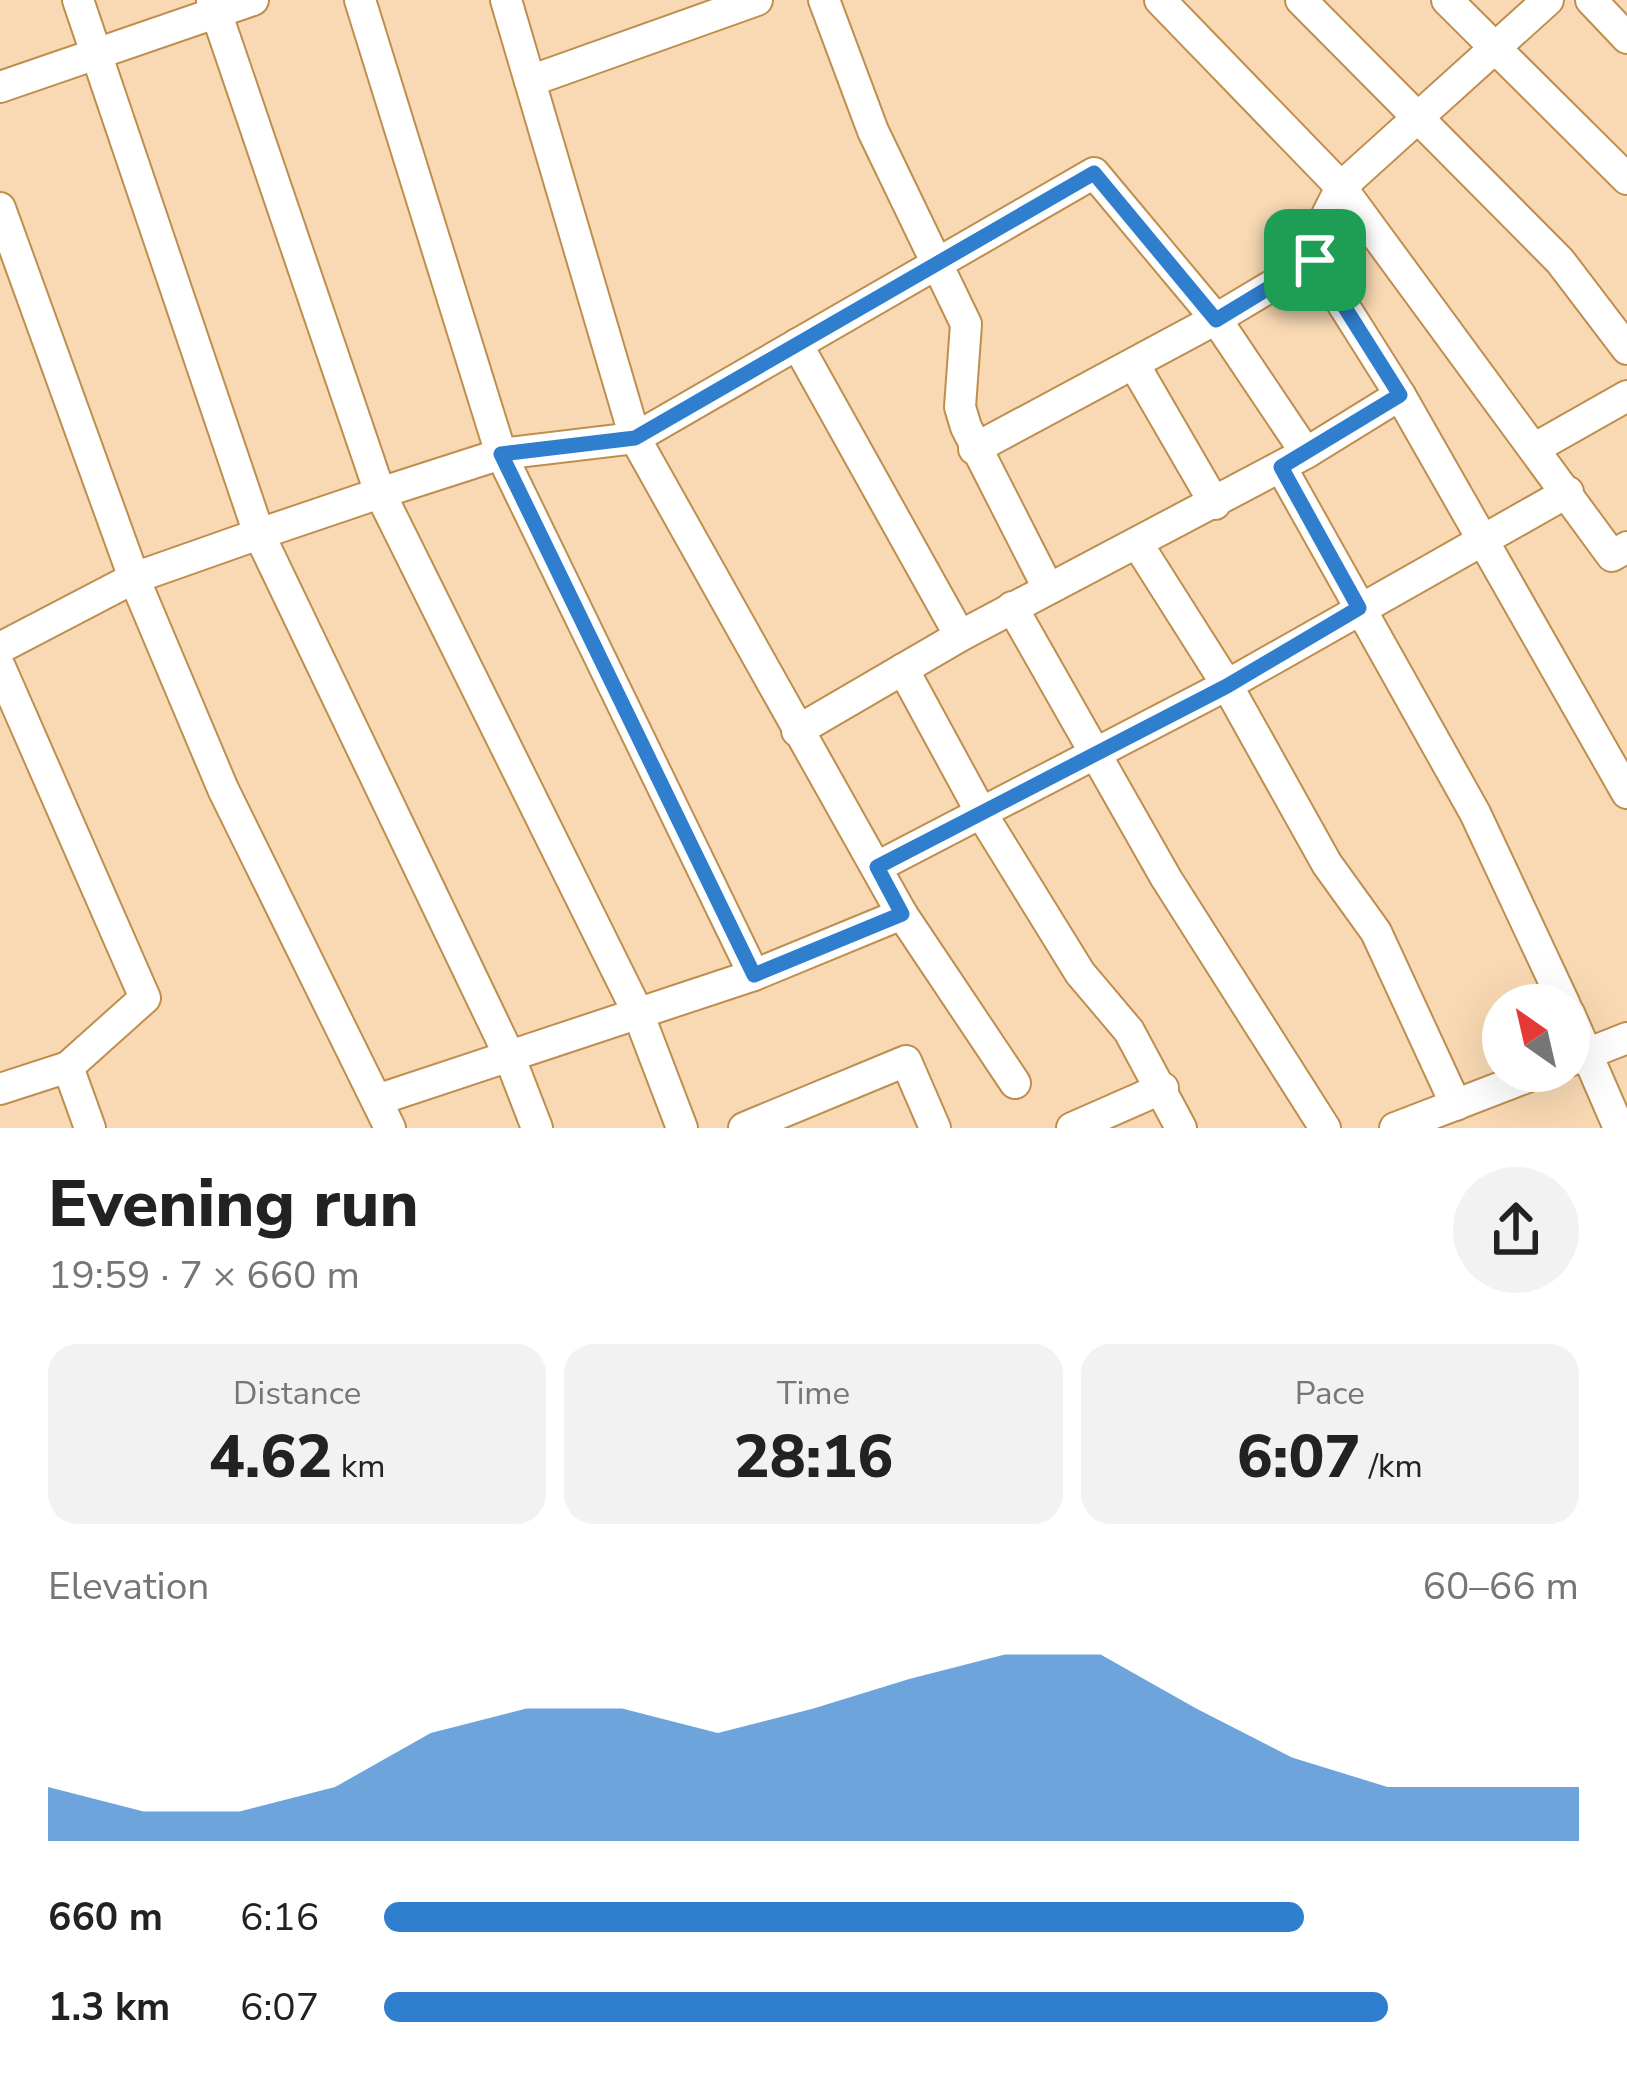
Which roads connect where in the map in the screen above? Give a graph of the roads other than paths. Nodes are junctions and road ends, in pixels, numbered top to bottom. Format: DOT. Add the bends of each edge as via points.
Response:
graph roads {
  1 [pos="78,0"];
  2 [pos="253,0"];
  3 [pos="360,0"];
  4 [pos="506,0"];
  5 [pos="757,0"];
  6 [pos="824,0"];
  7 [pos="1160,0"];
  8 [pos="1301,0"];
  9 [pos="1447,0"];
  10 [pos="1549,0"];
  11 [pos="1591,0"];
  12 [pos="213,7"];
  13 [pos="1627,38"];
  14 [pos="1495,49"];
  15 [pos="96,54"];
  16 [pos="530,81"];
  17 [pos="0,87"];
  18 [pos="1420,121"];
  19 [pos="1627,179"];
  20 [pos="1341,187"];
  21 [pos="0,208"];
  22 [pos="1315,260"];
  23 [pos="934,265"];
  24 [pos="1216,320"];
  25 [pos="797,344"];
  26 [pos="1627,349"];
  27 [pos="1135,366"];
  28 [pos="1400,395"];
  29 [pos="1627,396"];
  30 [pos="635,438"];
  31 [pos="1537,447"];
  32 [pos="974,449"];
  33 [pos="501,454"];
  34 [pos="1294,460"];
  35 [pos="1568,492"];
  36 [pos="380,493"];
  37 [pos="1215,504"];
  38 [pos="260,534"];
  39 [pos="1482,538"];
  40 [pos="1137,543"];
  41 [pos="1622,560"];
  42 [pos="134,578"];
  43 [pos="1048,588"];
  44 [pos="1012,607"];
  45 [pos="1359,608"];
  46 [pos="960,635"];
  47 [pos="0,648"];
  48 [pos="0,667"];
  49 [pos="903,670"];
  50 [pos="1227,686"];
  51 [pos="797,731"];
  52 [pos="1092,755"];
  53 [pos="1627,793"];
  54 [pos="983,816"];
  55 [pos="877,867"];
  56 [pos="902,914"];
  57 [pos="754,975"];
  58 [pos="1555,984"];
  59 [pos="638,1013"];
  60 [pos="1627,1038"];
  61 [pos="508,1053"];
  62 [pos="1590,1053"];
  63 [pos="68,1067"];
  64 [pos="1590,1078"];
  65 [pos="1015,1083"];
  66 [pos="1163,1088"];
  67 [pos="0,1089"];
  68 [pos="1489,1092"];
  69 [pos="1456,1105"];
  70 [pos="383,1114"];
  71 [pos="90,1128"];
  72 [pos="537,1128"];
  73 [pos="682,1128"];
  74 [pos="744,1128"];
  75 [pos="935,1128"];
  76 [pos="1072,1128"];
  77 [pos="1180,1128"];
  78 [pos="1325,1128"];
  79 [pos="1395,1128"];
  80 [pos="1619,1128"];
  1 -- 15 [label="street"];
  2 -- 12 [label="street"];
  3 -- 33 [label="street"];
  4 -- 16 [label="street"];
  5 -- 16 [label="street"];
  6 -- 23 [label="street"];
  7 -- 20 [label="street"];
  8 -- 18 [label="street"];
  9 -- 14 [label="street"];
  10 -- 14 [label="street"];
  11 -- 13 [label="street"];
  12 -- 15 [label="street"];
  12 -- 36 [label="street"];
  14 -- 18 [label="street"];
  14 -- 19 [label="street"];
  15 -- 17 [label="street"];
  15 -- 38 [label="street"];
  16 -- 30 [label="street"];
  18 -- 20 [label="street"];
  18 -- 26 [label="street" via="1560,261"];
  20 -- 22 [label="street" via="1316,237"];
  20 -- 31 [label="street"];
  21 -- 42 [label="street"];
  22 -- 24 [label="street"];
  22 -- 28 [label="street"];
  23 -- 24 [label="street" via="1094,173"];
  23 -- 25 [label="street"];
  23 -- 32 [label="street" via="966,324 960,407"];
  24 -- 27 [label="street"];
  24 -- 34 [label="street"];
  25 -- 30 [label="street"];
  25 -- 46 [label="street"];
  27 -- 32 [label="street"];
  27 -- 37 [label="street"];
  28 -- 34 [label="street"];
  28 -- 39 [label="street"];
  29 -- 31 [label="street"];
  30 -- 33 [label="street"];
  30 -- 51 [label="street"];
  31 -- 35 [label="street"];
  32 -- 43 [label="street"];
  33 -- 36 [label="street"];
  33 -- 57 [label="street"];
  34 -- 37 [label="street"];
  34 -- 45 [label="street"];
  35 -- 39 [label="street"];
  35 -- 41 [label="street"];
  36 -- 38 [label="street"];
  36 -- 59 [label="street"];
  37 -- 40 [label="street"];
  38 -- 42 [label="street"];
  38 -- 61 [label="street"];
  39 -- 45 [label="street"];
  39 -- 53 [label="street"];
  40 -- 43 [label="street"];
  40 -- 50 [label="street"];
  42 -- 47 [label="street"];
  42 -- 70 [label="street" via="223,789"];
  43 -- 44 [label="street"];
  44 -- 46 [label="street"];
  44 -- 52 [label="street"];
  45 -- 50 [label="street"];
  45 -- 58 [label="street" via="1475,813"];
  46 -- 49 [label="street"];
  48 -- 63 [label="street" via="146,998"];
  49 -- 51 [label="street"];
  49 -- 54 [label="street"];
  50 -- 52 [label="street"];
  50 -- 69 [label="street" via="1327,864 1376,932"];
  51 -- 55 [label="street"];
  52 -- 54 [label="street"];
  52 -- 78 [label="street"];
  54 -- 55 [label="street"];
  54 -- 66 [label="street"];
  55 -- 56 [label="street"];
  56 -- 57 [label="street"];
  56 -- 65 [label="street"];
  57 -- 59 [label="street"];
  59 -- 61 [label="street"];
  59 -- 73 [label="street"];
  60 -- 62 [label="street"];
  61 -- 70 [label="street"];
  61 -- 72 [label="street"];
  63 -- 67 [label="street"];
  63 -- 71 [label="street"];
  64 -- 80 [label="street"];
  66 -- 76 [label="street"];
  66 -- 77 [label="street"];
  68 -- 69 [label="street"];
  69 -- 79 [label="street"];
  74 -- 75 [label="street" via="906,1061"];
}
